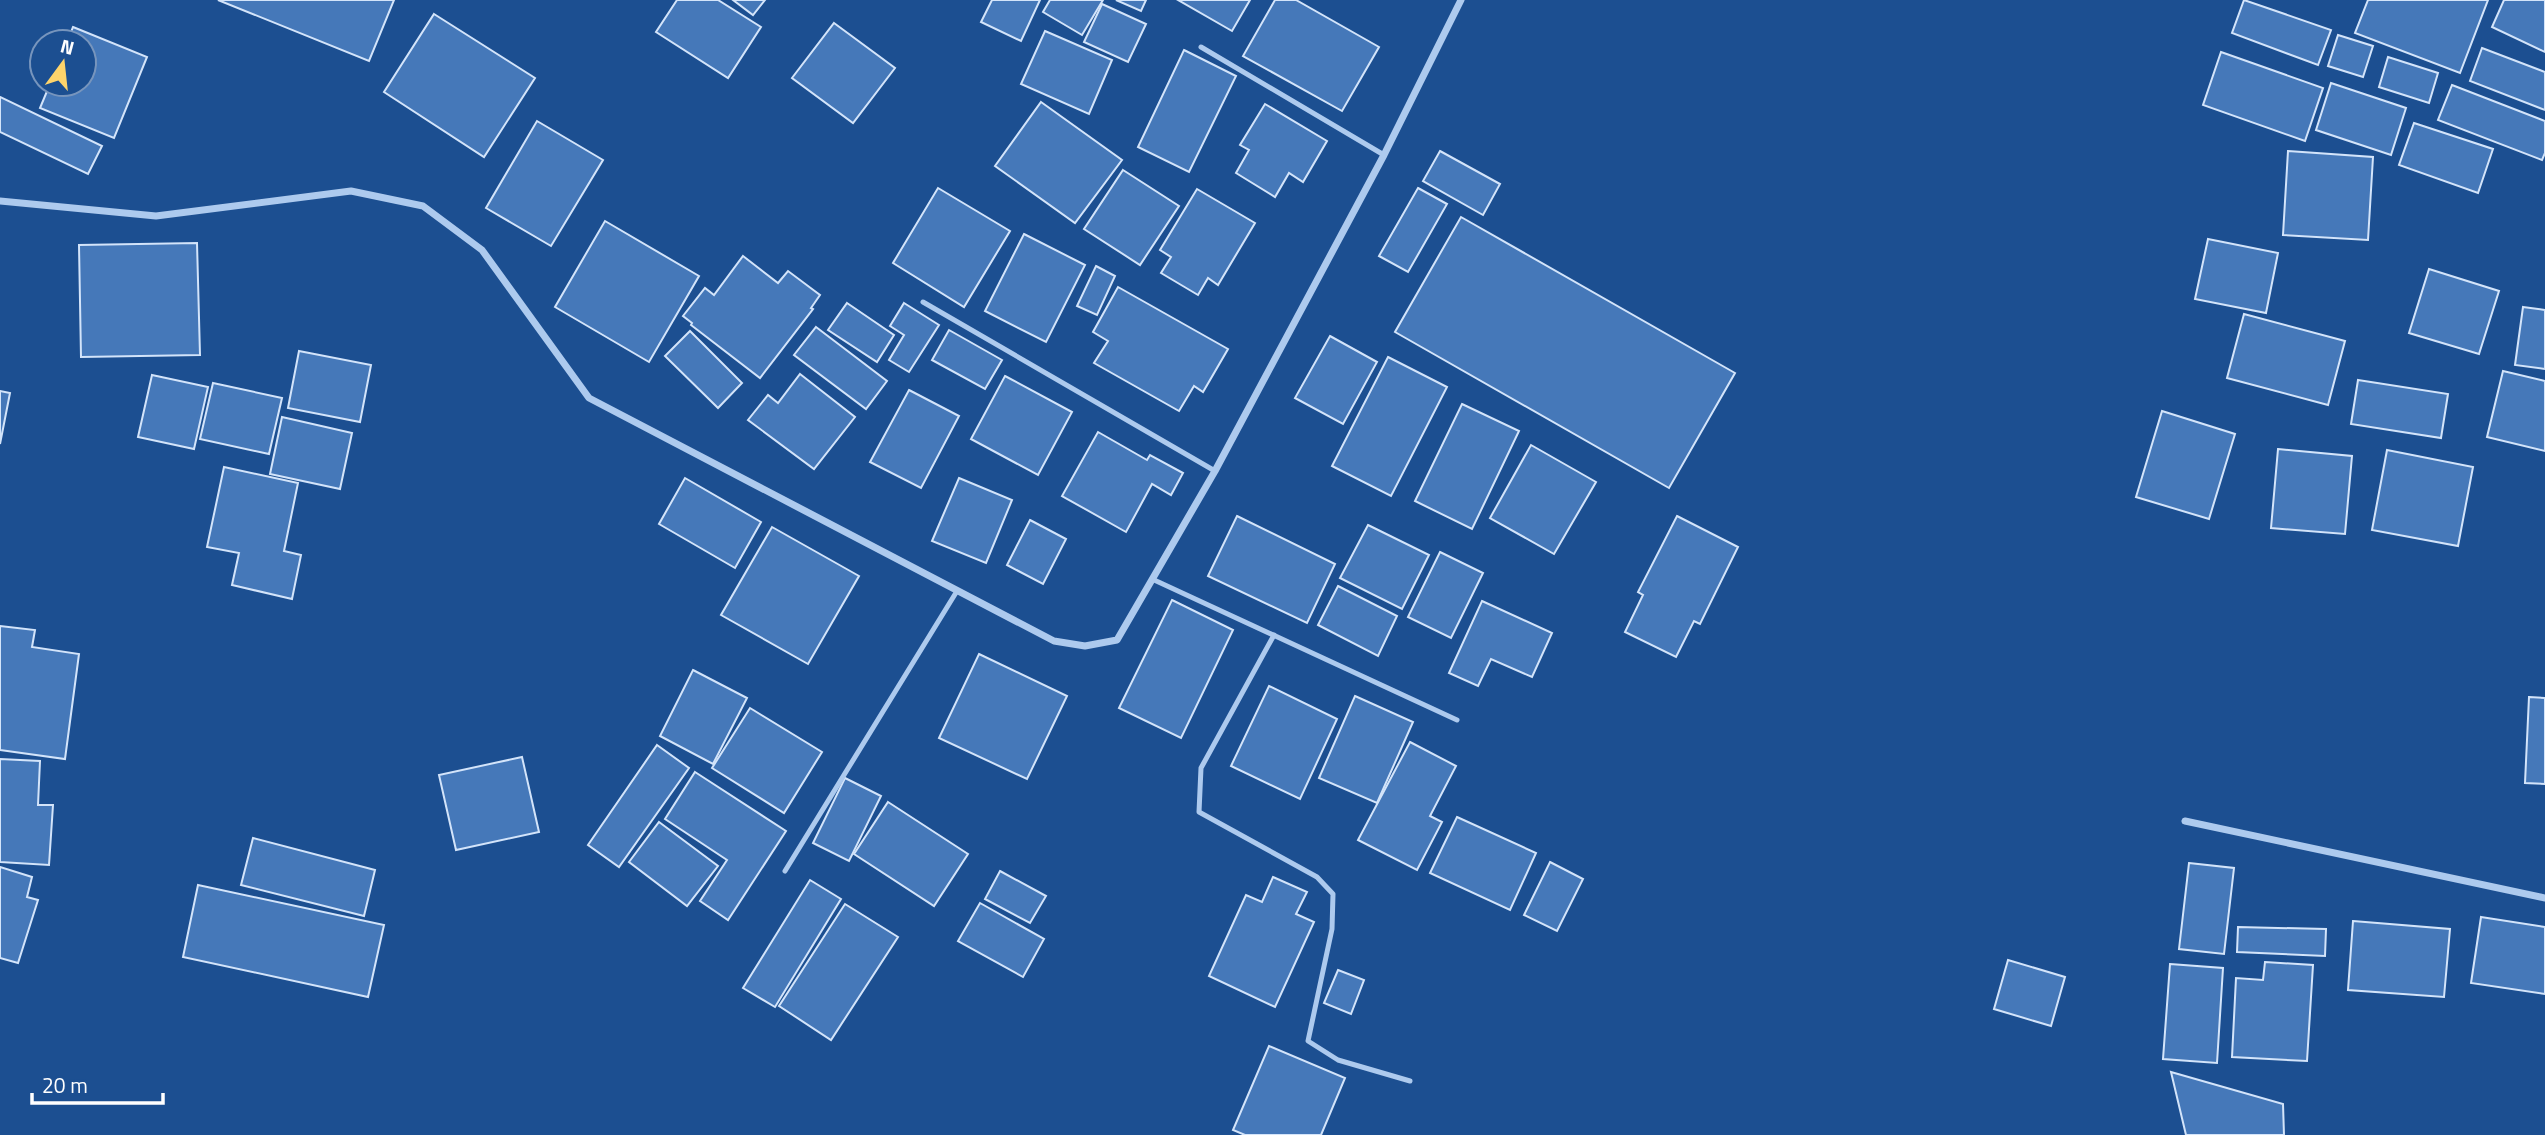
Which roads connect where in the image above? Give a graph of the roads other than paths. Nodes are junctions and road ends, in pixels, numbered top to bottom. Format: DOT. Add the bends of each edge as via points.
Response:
graph roads {
  1 [pos="1461,0"];
  2 [pos="1202,47"];
  3 [pos="1384,155"];
  4 [pos="0,201"];
  5 [pos="923,302"];
  6 [pos="1215,471"];
  7 [pos="1152,579"];
  8 [pos="957,591"];
  9 [pos="1274,635"];
  10 [pos="1457,720"];
  11 [pos="2185,821"];
  12 [pos="785,871"];
  13 [pos="2545,898"];
  14 [pos="1410,1081"];
  1 -- 3 [label="street"];
  2 -- 3 [label="lane"];
  3 -- 6 [label="street"];
  4 -- 8 [label="street" via="156,216 351,191 423,206 482,250 589,398"];
  5 -- 6 [label="lane"];
  6 -- 7 [label="street"];
  7 -- 8 [label="street" via="1116,640 1085,646 1054,641"];
  7 -- 9 [label="lane"];
  8 -- 12 [label="lane"];
  9 -- 10 [label="lane"];
  9 -- 14 [label="lane" via="1200,768 1199,812 1317,877 1333,894 1332,929 1308,1041 1338,1060"];
  11 -- 13 [label="street"];
}
